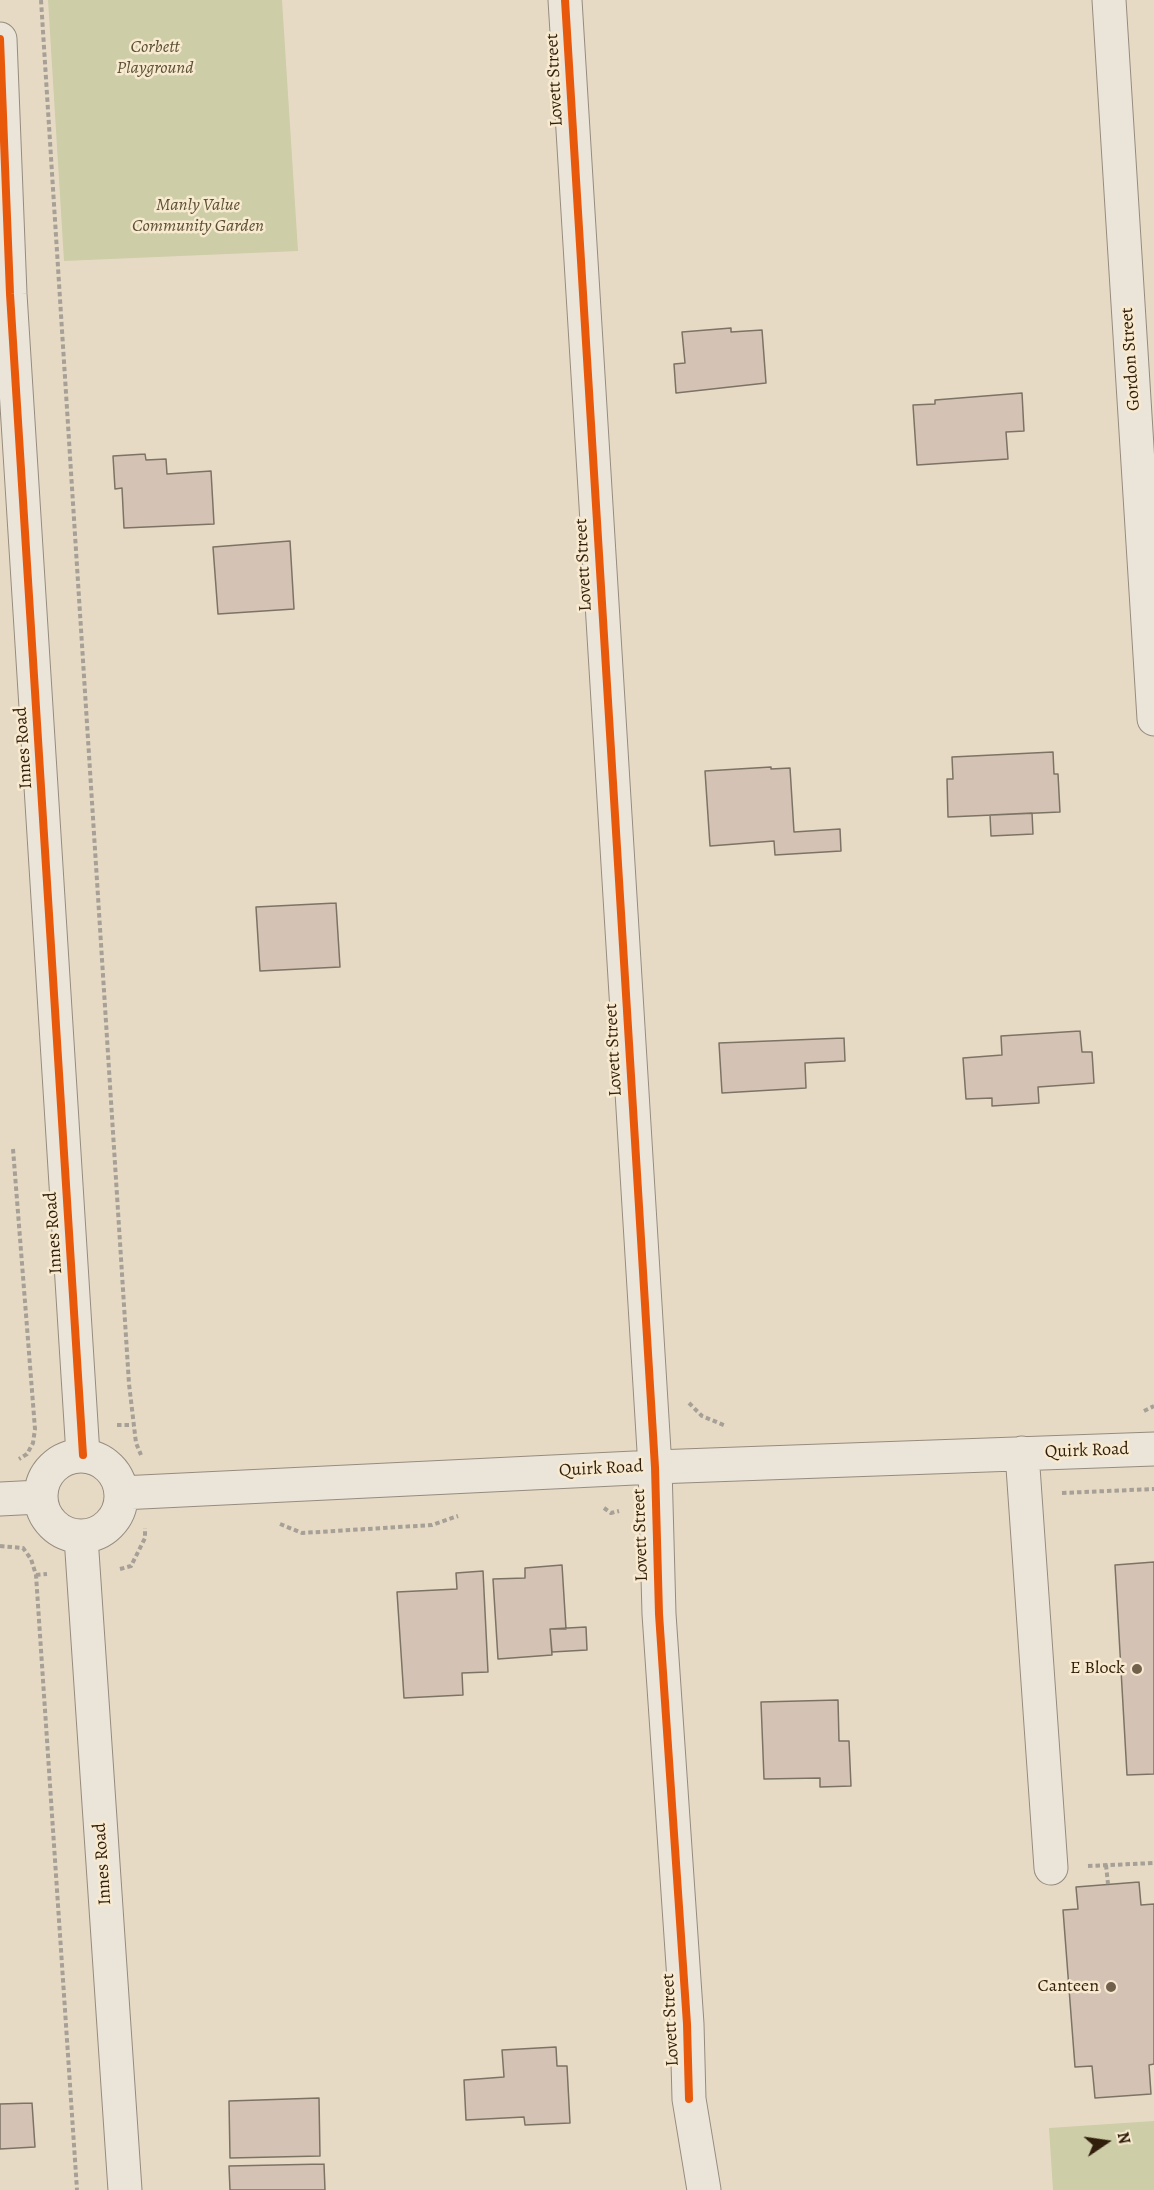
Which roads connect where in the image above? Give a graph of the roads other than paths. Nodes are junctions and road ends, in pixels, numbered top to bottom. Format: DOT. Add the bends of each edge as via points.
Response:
graph roads {
  1 [pos="565,0"];
  2 [pos="1109,0"];
  3 [pos="0,39"];
  4 [pos="1154,719"];
  5 [pos="1154,1449"];
  6 [pos="1022,1453"];
  7 [pos="83,1455"];
  8 [pos="655,1467"];
  9 [pos="133,1492"];
  10 [pos="40,1497"];
  11 [pos="0,1499"];
  12 [pos="81,1537"];
  13 [pos="1051,1868"];
  14 [pos="125,2190"];
  15 [pos="704,2190"];
  1 -- 8 [label="street, Lovett Street"];
  2 -- 4 [label="street, Gordon Street"];
  3 -- 7 [label="street, Innes Road" via="10,294"];
  5 -- 6 [label="street, Quirk Road"];
  6 -- 8 [label="street, Quirk Road"];
  6 -- 13 [label="street"];
  7 -- 9 [label="street" via="109,1467"];
  7 -- 10 [label="street" via="57,1462 42,1484"];
  8 -- 9 [label="street, Quirk Road"];
  8 -- 15 [label="street, Lovett Street" via="659,1614 689,2099"];
  9 -- 12 [label="street" via="120,1506 115,1519 94,1535"];
  10 -- 11 [label="street"];
  10 -- 12 [label="street" via="52,1525 65,1534"];
  12 -- 14 [label="street, Innes Road"];
}
